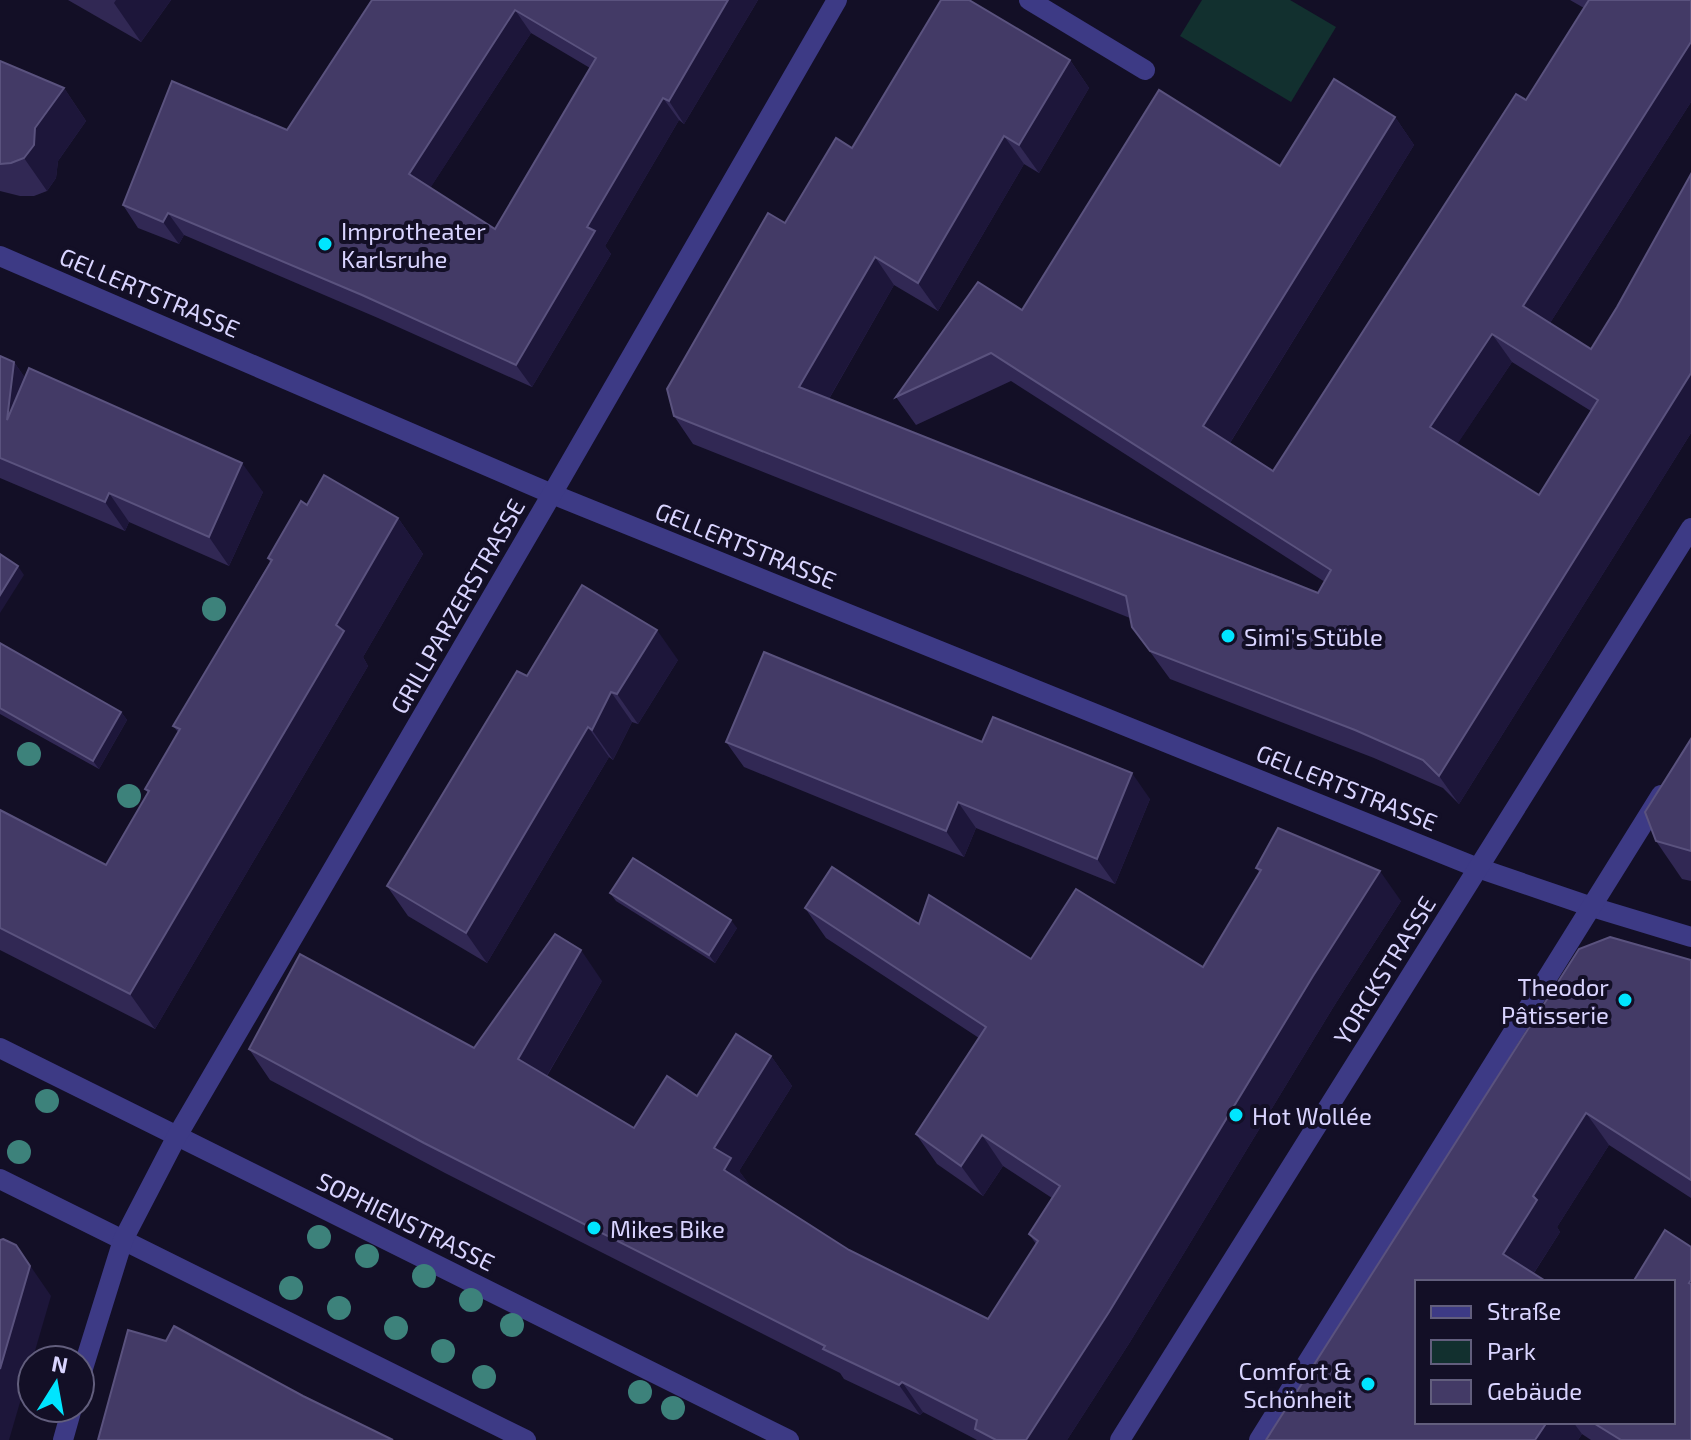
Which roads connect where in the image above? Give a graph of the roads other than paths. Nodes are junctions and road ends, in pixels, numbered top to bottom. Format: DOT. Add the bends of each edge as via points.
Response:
graph roads {
  1 [pos="837,0"];
  2 [pos="1029,0"];
  3 [pos="1145,70"];
  4 [pos="0,256"];
  5 [pos="552,494"];
  6 [pos="1691,528"];
  7 [pos="1675,772"];
  8 [pos="1478,868"];
  9 [pos="1592,907"];
  10 [pos="1691,937"];
  11 [pos="0,1048"];
  12 [pos="177,1136"];
  13 [pos="0,1179"];
  14 [pos="123,1240"];
  15 [pos="91,1344"];
  16 [pos="526,1440"];
  17 [pos="789,1440"];
  18 [pos="1120,1440"];
  19 [pos="1259,1440"];
  1 -- 5 [label="street, GRILLPARZERSTRASSE"];
  2 -- 3 [label="street"];
  4 -- 5 [label="street, GELLERTSTRASSE"];
  5 -- 8 [label="street, GELLERTSTRASSE"];
  5 -- 12 [label="street, GRILLPARZERSTRASSE"];
  6 -- 8 [label="street, YORCKSTRASSE"];
  7 -- 9 [label="street"];
  8 -- 9 [label="street, GELLERTSTRASSE"];
  8 -- 18 [label="street, YORCKSTRASSE"];
  9 -- 10 [label="street, GELLERTSTRASSE"];
  9 -- 19 [label="street"];
  11 -- 12 [label="street, SOPHIENSTRASSE"];
  12 -- 14 [label="street, GRILLPARZERSTRASSE"];
  12 -- 17 [label="street, SOPHIENSTRASSE"];
  13 -- 14 [label="street"];
  14 -- 15 [label="street, GRILLPARZERSTRASSE"];
  14 -- 16 [label="street"];
}
